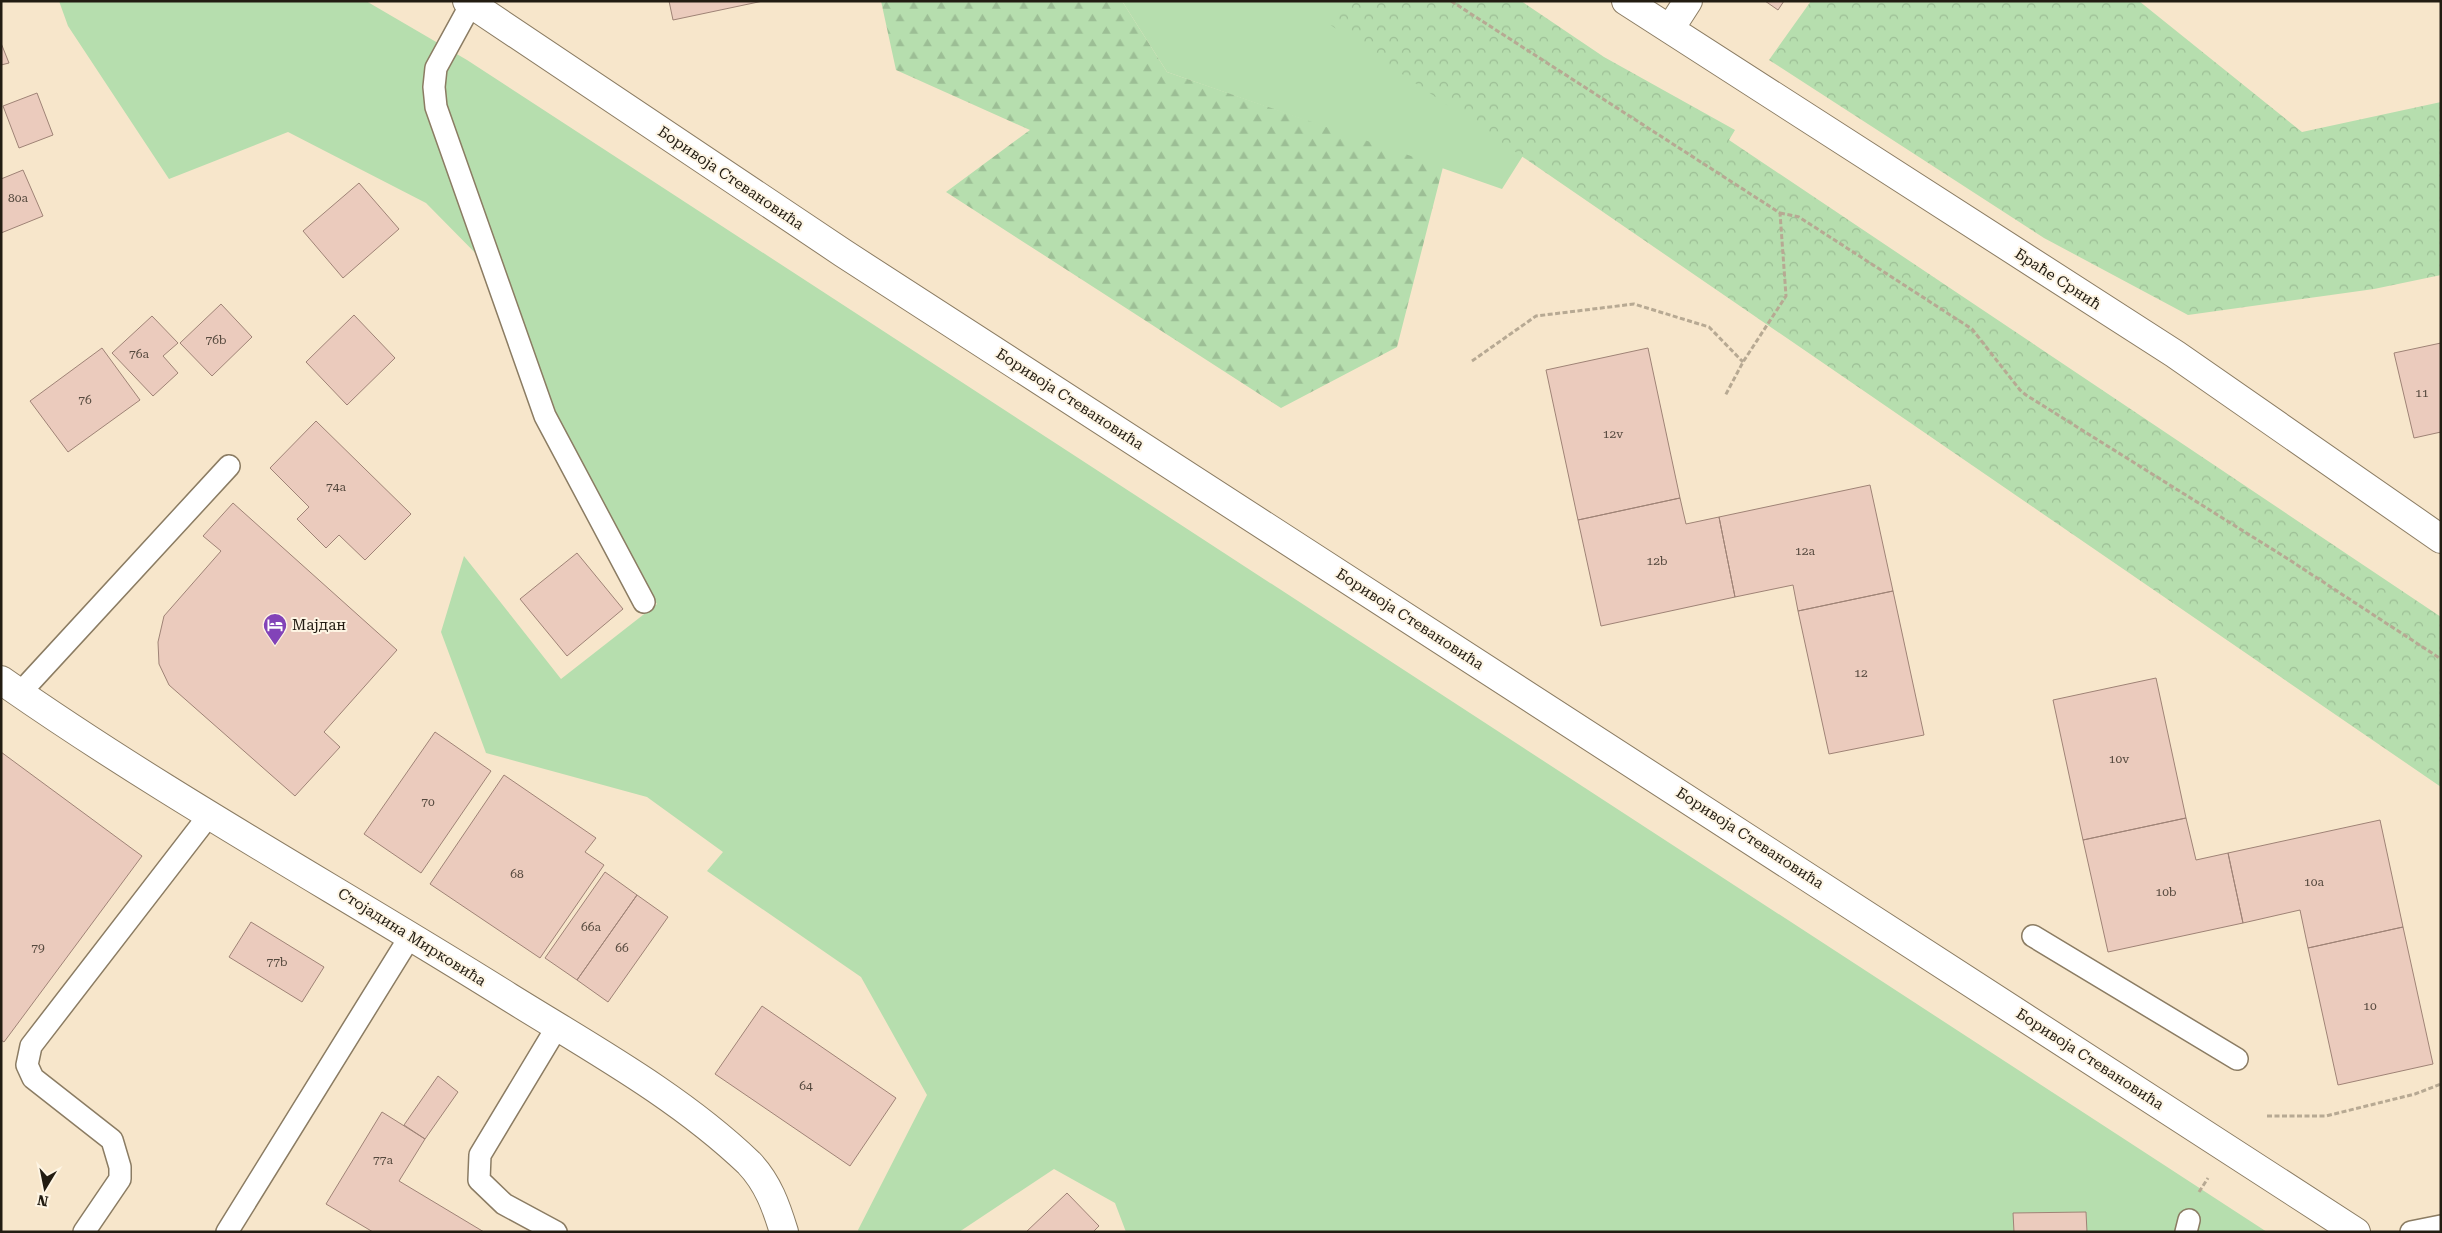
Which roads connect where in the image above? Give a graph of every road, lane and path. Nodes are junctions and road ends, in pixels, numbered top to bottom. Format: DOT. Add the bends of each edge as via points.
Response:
graph roads {
  1 [pos="1451,1"];
  2 [pos="1626,1"];
  3 [pos="1688,1"];
  4 [pos="469,3"];
  5 [pos="1670,29"];
  6 [pos="1780,213"];
  7 [pos="1472,361"];
  8 [pos="1743,362"];
  9 [pos="1724,396"];
  10 [pos="229,466"];
  11 [pos="2441,539"];
  12 [pos="644,602"];
  13 [pos="2441,659"];
  14 [pos="10,686"];
  15 [pos="210,814"];
  16 [pos="411,935"];
  17 [pos="2033,936"];
  18 [pos="557,1027"];
  19 [pos="2237,1059"];
  20 [pos="2441,1084"];
  21 [pos="2266,1116"];
  22 [pos="2441,1226"];
  23 [pos="84,1232"];
  24 [pos="227,1232"];
  25 [pos="556,1232"];
  26 [pos="784,1232"];
  27 [pos="2356,1232"];
  28 [pos="2411,1232"];
  1 -- 6 [label="path"];
  2 -- 5 [label="street, Браће Срнић"];
  3 -- 5 [label="street"];
  4 -- 12 [label="lane" via="436,68 436,107 545,416"];
  4 -- 27 [label="street, Боривоја Стевановића" via="843,253"];
  5 -- 11 [label="street, Браће Срнић" via="2175,354"];
  6 -- 8 [label="path" via="1786,296"];
  6 -- 13 [label="path" via="1798,217 1972,329 2026,395"];
  7 -- 8 [label="path" via="1536,316 1634,304 1709,327"];
  8 -- 9 [label="path"];
  10 -- 14 [label="lane"];
  14 -- 15 [label="street, Стојадина Мирковића" via="147,778"];
  15 -- 16 [label="street, Стојадина Мирковића"];
  15 -- 23 [label="lane" via="30,1046 27,1065 34,1078 112,1140 118,1153 120,1179"];
  16 -- 18 [label="street, Стојадина Мирковића"];
  16 -- 24 [label="lane"];
  17 -- 19 [label="lane"];
  18 -- 25 [label="lane" via="480,1155 480,1180 504,1204"];
  18 -- 26 [label="street, Стојадина Мирковића" via="703,1123 750,1165 774,1200"];
  20 -- 21 [label="path" via="2415,1094 2326,1116"];
  22 -- 28 [label="lane"];
}
